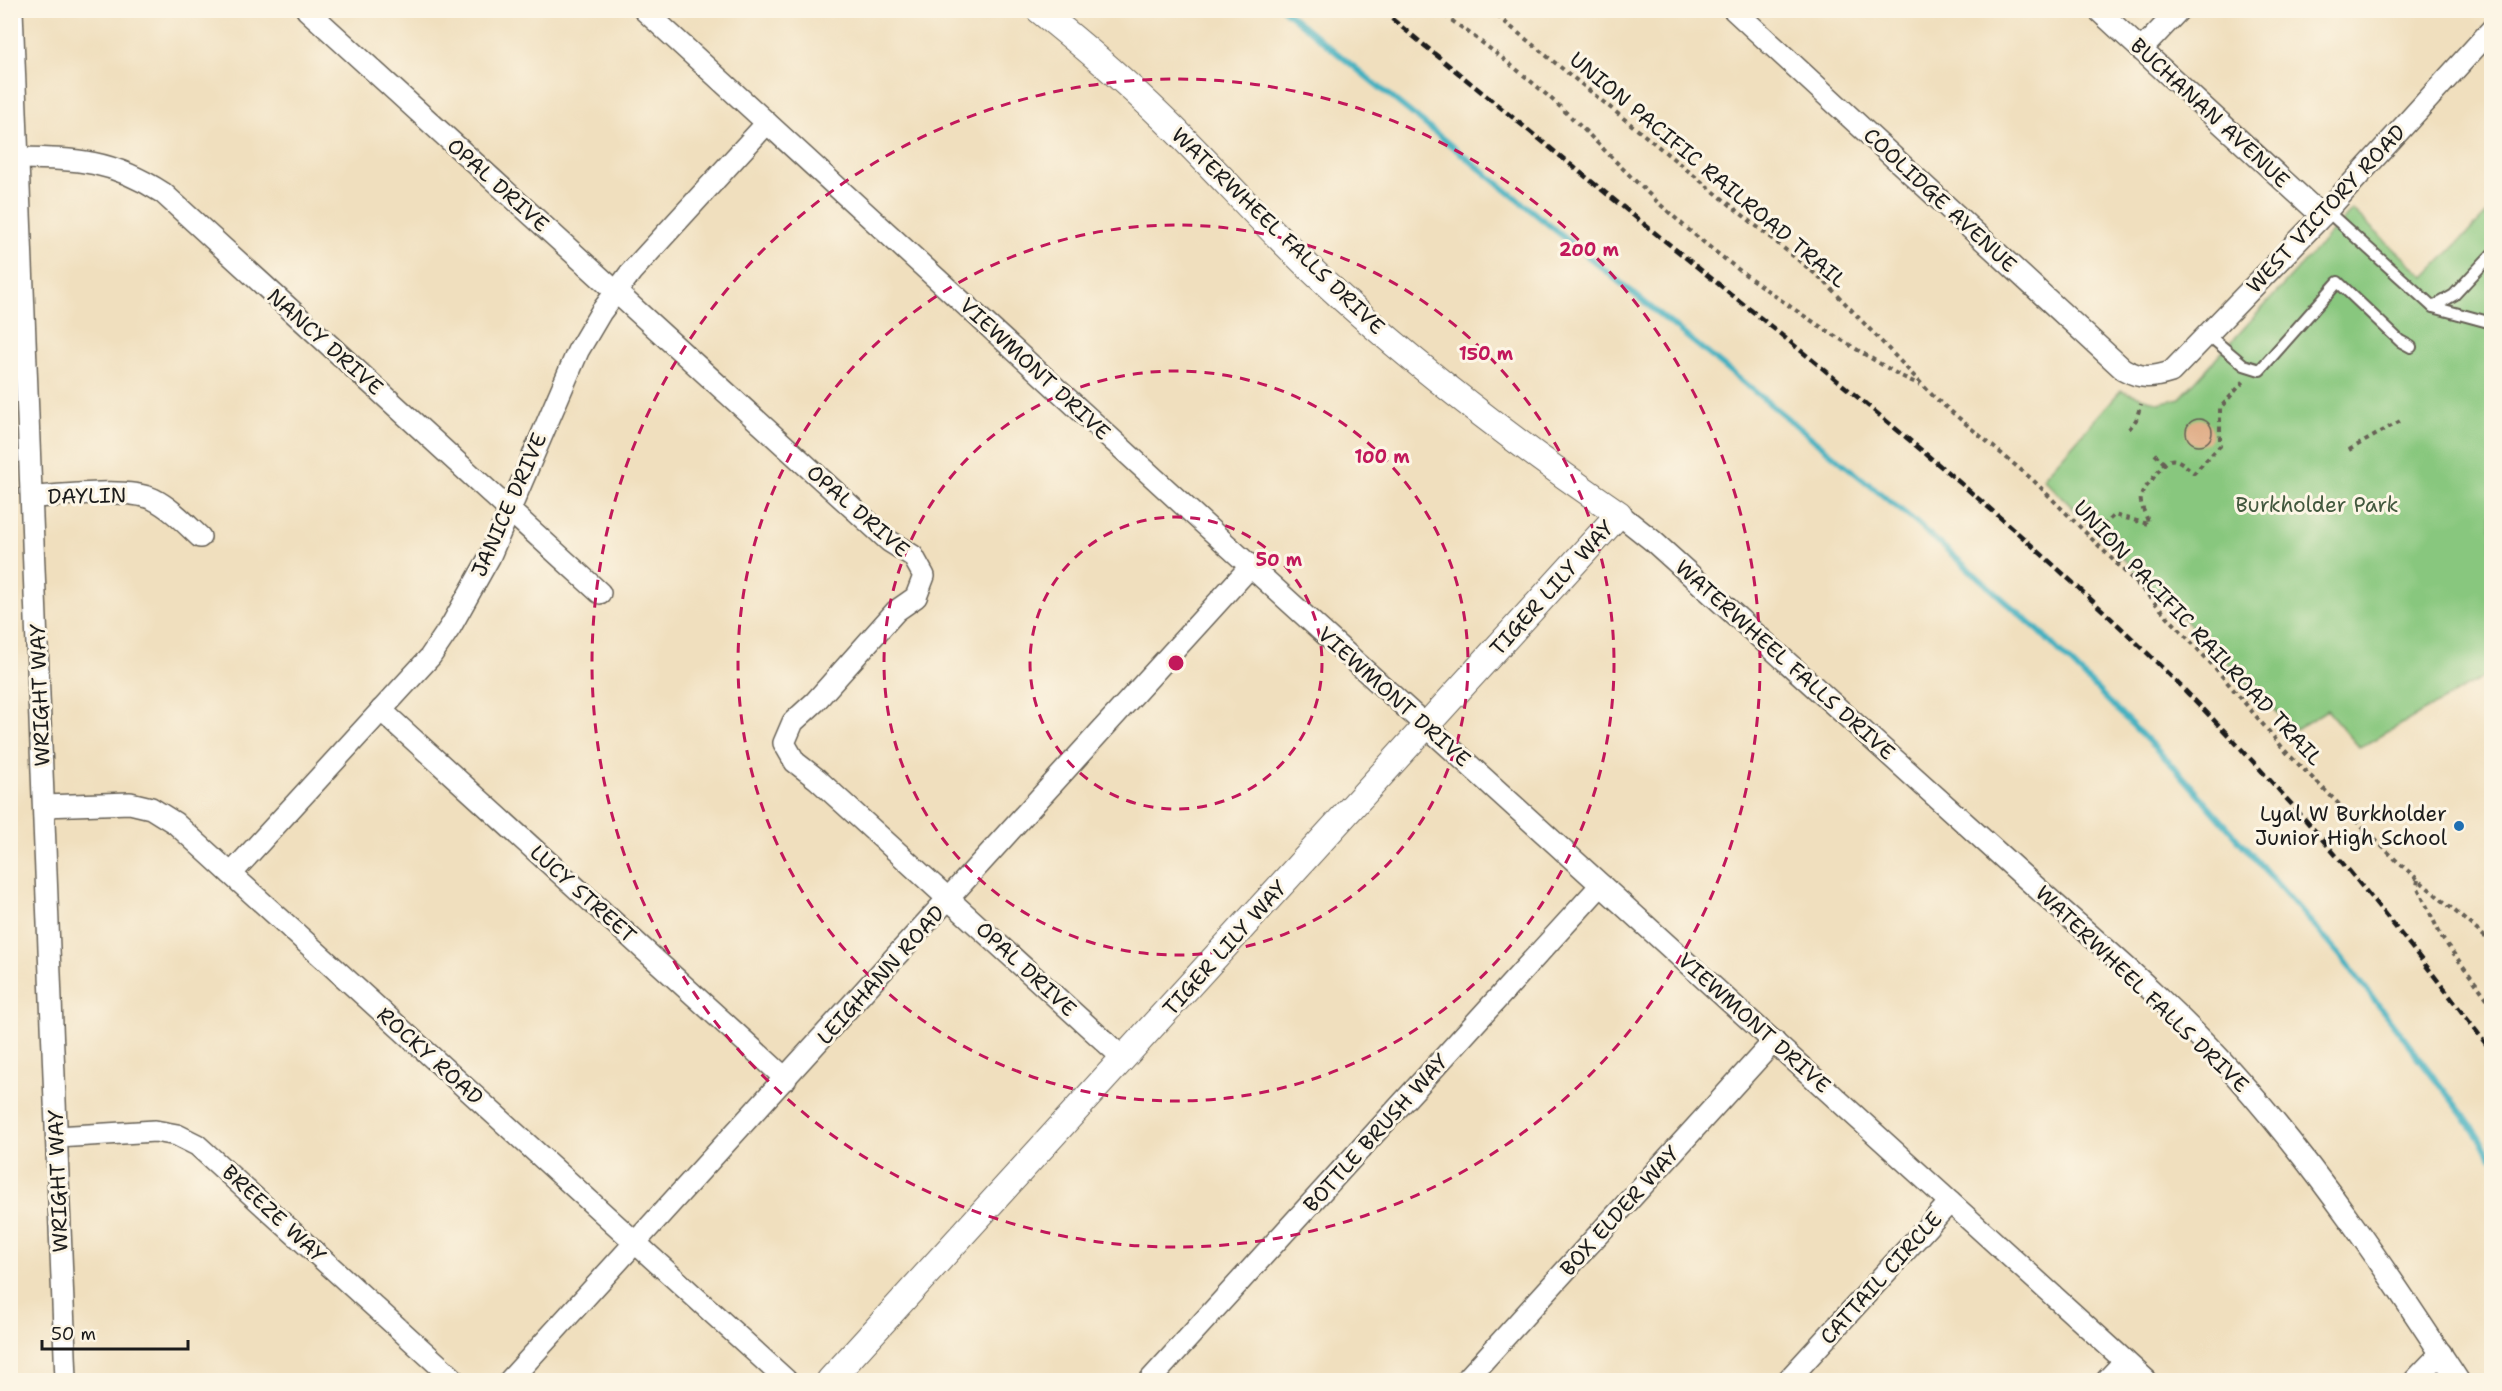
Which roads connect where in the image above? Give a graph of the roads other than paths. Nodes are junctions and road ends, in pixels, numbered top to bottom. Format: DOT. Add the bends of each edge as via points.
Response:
graph roads {
  1 [pos="12,10"];
  2 [pos="307,10"];
  3 [pos="644,10"];
  4 [pos="1039,10"];
  5 [pos="1734,10"];
  6 [pos="2098,10"];
  7 [pos="2179,10"];
  8 [pos="2492,29"];
  9 [pos="2141,50"];
  10 [pos="767,123"];
  11 [pos="19,158"];
  12 [pos="2324,213"];
  13 [pos="2492,254"];
  14 [pos="615,291"];
  15 [pos="2433,307"];
  16 [pos="2492,323"];
  17 [pos="2207,334"];
  18 [pos="2411,347"];
  19 [pos="2153,378"];
  20 [pos="32,497"];
  21 [pos="508,509"];
  22 [pos="1619,514"];
  23 [pos="200,537"];
  24 [pos="1250,567"];
  25 [pos="600,592"];
  26 [pos="381,710"];
  27 [pos="1427,726"];
  28 [pos="44,806"];
  29 [pos="231,874"];
  30 [pos="1601,885"];
  31 [pos="950,900"];
  32 [pos="1774,1041"];
  33 [pos="1124,1059"];
  34 [pos="786,1079"];
  35 [pos="57,1137"];
  36 [pos="1950,1202"];
  37 [pos="635,1243"];
  38 [pos="2441,1353"];
  39 [pos="2125,1361"];
  40 [pos="66,1380"];
  41 [pos="455,1380"];
  42 [pos="510,1380"];
  43 [pos="786,1380"];
  44 [pos="830,1380"];
  45 [pos="1150,1380"];
  46 [pos="1466,1380"];
  47 [pos="1788,1380"];
  48 [pos="2107,1380"];
  49 [pos="2146,1380"];
  50 [pos="2415,1380"];
  51 [pos="2458,1380"];
  1 -- 11 [label="street, WRIGHT WAY"];
  2 -- 14 [label="street, OPAL DRIVE"];
  3 -- 10 [label="street, VIEWMONT DRIVE"];
  4 -- 22 [label="street, WATERWHEEL FALLS DRIVE" via="1126,83 1316,274 1378,330 1479,414"];
  5 -- 19 [label="street, COOLIDGE AVENUE" via="2123,369"];
  6 -- 9 [label="street, BUCHANAN AVENUE"];
  7 -- 9 [label="street"];
  8 -- 12 [label="street, WEST VICTORY ROAD"];
  9 -- 12 [label="street, BUCHANAN AVENUE"];
  10 -- 14 [label="street, JANICE DRIVE"];
  10 -- 24 [label="street, VIEWMONT DRIVE"];
  11 -- 20 [label="street, WRIGHT WAY"];
  11 -- 21 [label="street, NANCY DRIVE" via="92,162 140,178 163,193"];
  12 -- 15 [label="lane"];
  12 -- 17 [label="street, WEST VICTORY ROAD"];
  13 -- 15 [label="lane" via="2454,295"];
  14 -- 21 [label="street, JANICE DRIVE" via="578,351"];
  14 -- 31 [label="street, OPAL DRIVE" via="889,541 913,556 924,576 916,597 896,611 793,722 784,743 795,762"];
  15 -- 16 [label="lane"];
  17 -- 18 [label="lane" via="2235,358 2260,370 2338,282"];
  17 -- 19 [label="street, WEST VICTORY ROAD" via="2171,372"];
  20 -- 23 [label="street, DAYLIN" via="126,493 152,499 176,514"];
  20 -- 28 [label="street, WRIGHT WAY"];
  21 -- 25 [label="street, NANCY DRIVE"];
  21 -- 26 [label="street, JANICE DRIVE" via="489,558 451,626 430,657"];
  22 -- 27 [label="street, TIGER LILY WAY"];
  22 -- 38 [label="street, WATERWHEEL FALLS DRIVE" via="1702,585 2210,1049 2316,1174"];
  24 -- 27 [label="street, VIEWMONT DRIVE"];
  24 -- 31 [label="street, LEIGHANN ROAD"];
  26 -- 29 [label="street, JANICE DRIVE"];
  26 -- 34 [label="street, LUCY STREET"];
  27 -- 30 [label="street, VIEWMONT DRIVE"];
  27 -- 33 [label="street, TIGER LILY WAY"];
  28 -- 29 [label="street, ROCKY ROAD" via="130,803 151,808 175,823"];
  28 -- 35 [label="street, WRIGHT WAY"];
  29 -- 37 [label="street, ROCKY ROAD"];
  30 -- 32 [label="street, VIEWMONT DRIVE"];
  30 -- 45 [label="street, BOTTLE BRUSH WAY"];
  31 -- 33 [label="street, OPAL DRIVE"];
  31 -- 34 [label="street, LEIGHANN ROAD"];
  32 -- 36 [label="street, VIEWMONT DRIVE"];
  32 -- 46 [label="street, BOX ELDER WAY"];
  33 -- 44 [label="street, TIGER LILY WAY"];
  34 -- 37 [label="street, LEIGHANN ROAD"];
  35 -- 40 [label="street, WRIGHT WAY"];
  35 -- 41 [label="street, BREEZE WAY" via="155,1131 177,1135 197,1146"];
  36 -- 39 [label="street, VIEWMONT DRIVE"];
  36 -- 47 [label="street, CATTAIL CIRCLE"];
  37 -- 42 [label="street, LEIGHANN ROAD"];
  37 -- 43 [label="street, ROCKY ROAD"];
  38 -- 50 [label="street"];
  38 -- 51 [label="street, WATERWHEEL FALLS DRIVE"];
  39 -- 48 [label="street"];
  39 -- 49 [label="street, VIEWMONT DRIVE"];
}
